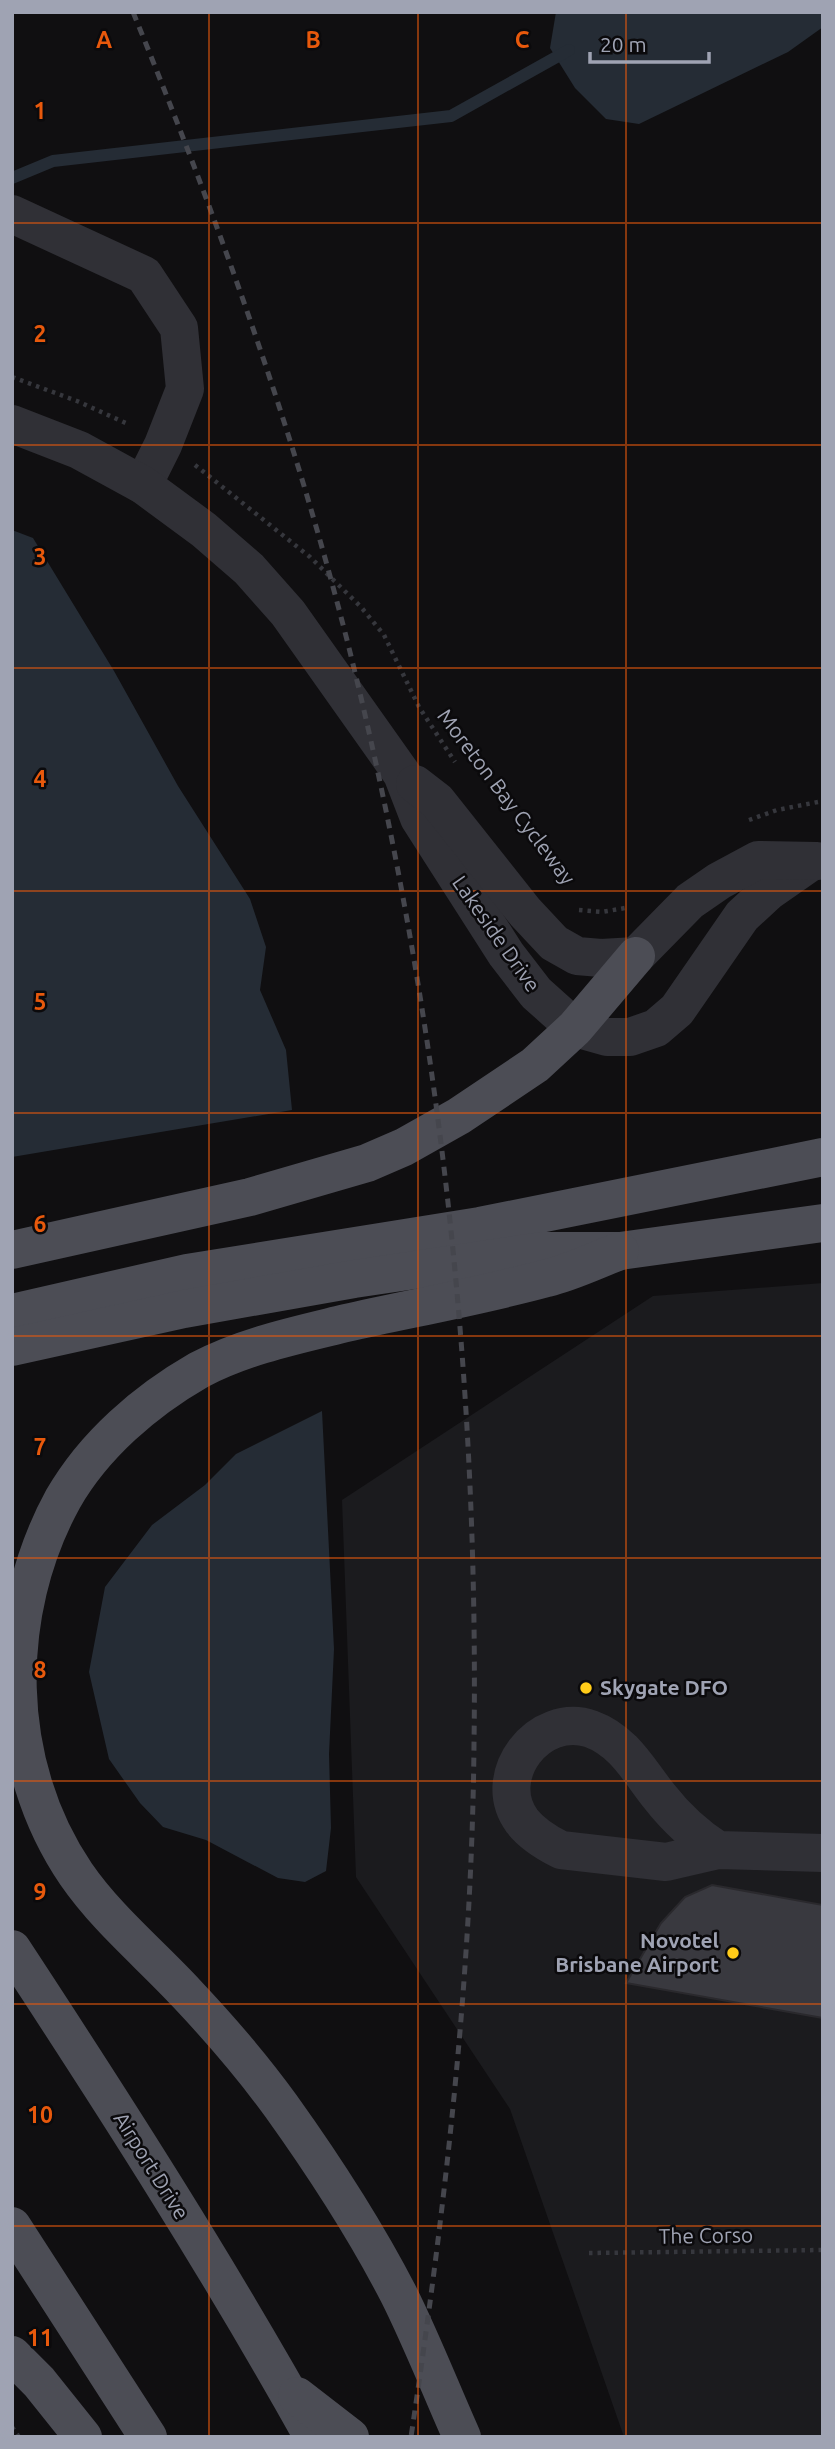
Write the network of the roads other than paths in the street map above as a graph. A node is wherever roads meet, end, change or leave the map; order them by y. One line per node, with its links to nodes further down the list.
1 (12, 214): 3 (street)
2 (12, 424): 3 (street, Lakeside Drive)
3 (143, 485): 4 (street, Lakeside Drive)
4 (402, 774): 6 (street, Lakeside Drive); 7 (street, Lakeside Drive)
5 (817, 861): 6 (street, Lakeside Drive); 7 (street, Lakeside Drive)
6 (636, 956): 7 (main road)
7 (575, 1028): 10 (main road)
8 (823, 1157): 12 (main road)
9 (823, 1223): 11 (main road)
10 (12, 1250)
11 (620, 1251): 13 (main road); 24 (main road)
12 (12, 1313)
13 (12, 1347)
14 (718, 1850): 14 (street); 15 (street)
15 (823, 1853)
16 (12, 1949): 19 (main road, Airport Drive)
17 (12, 2226): 21 (main road)
18 (12, 2355): 20 (main road)
19 (285, 2386): 22 (main road, Airport Drive); 23 (main road, Airport Drive)
20 (83, 2437)
21 (148, 2437)
22 (313, 2437)
23 (350, 2437)
24 (461, 2437)

